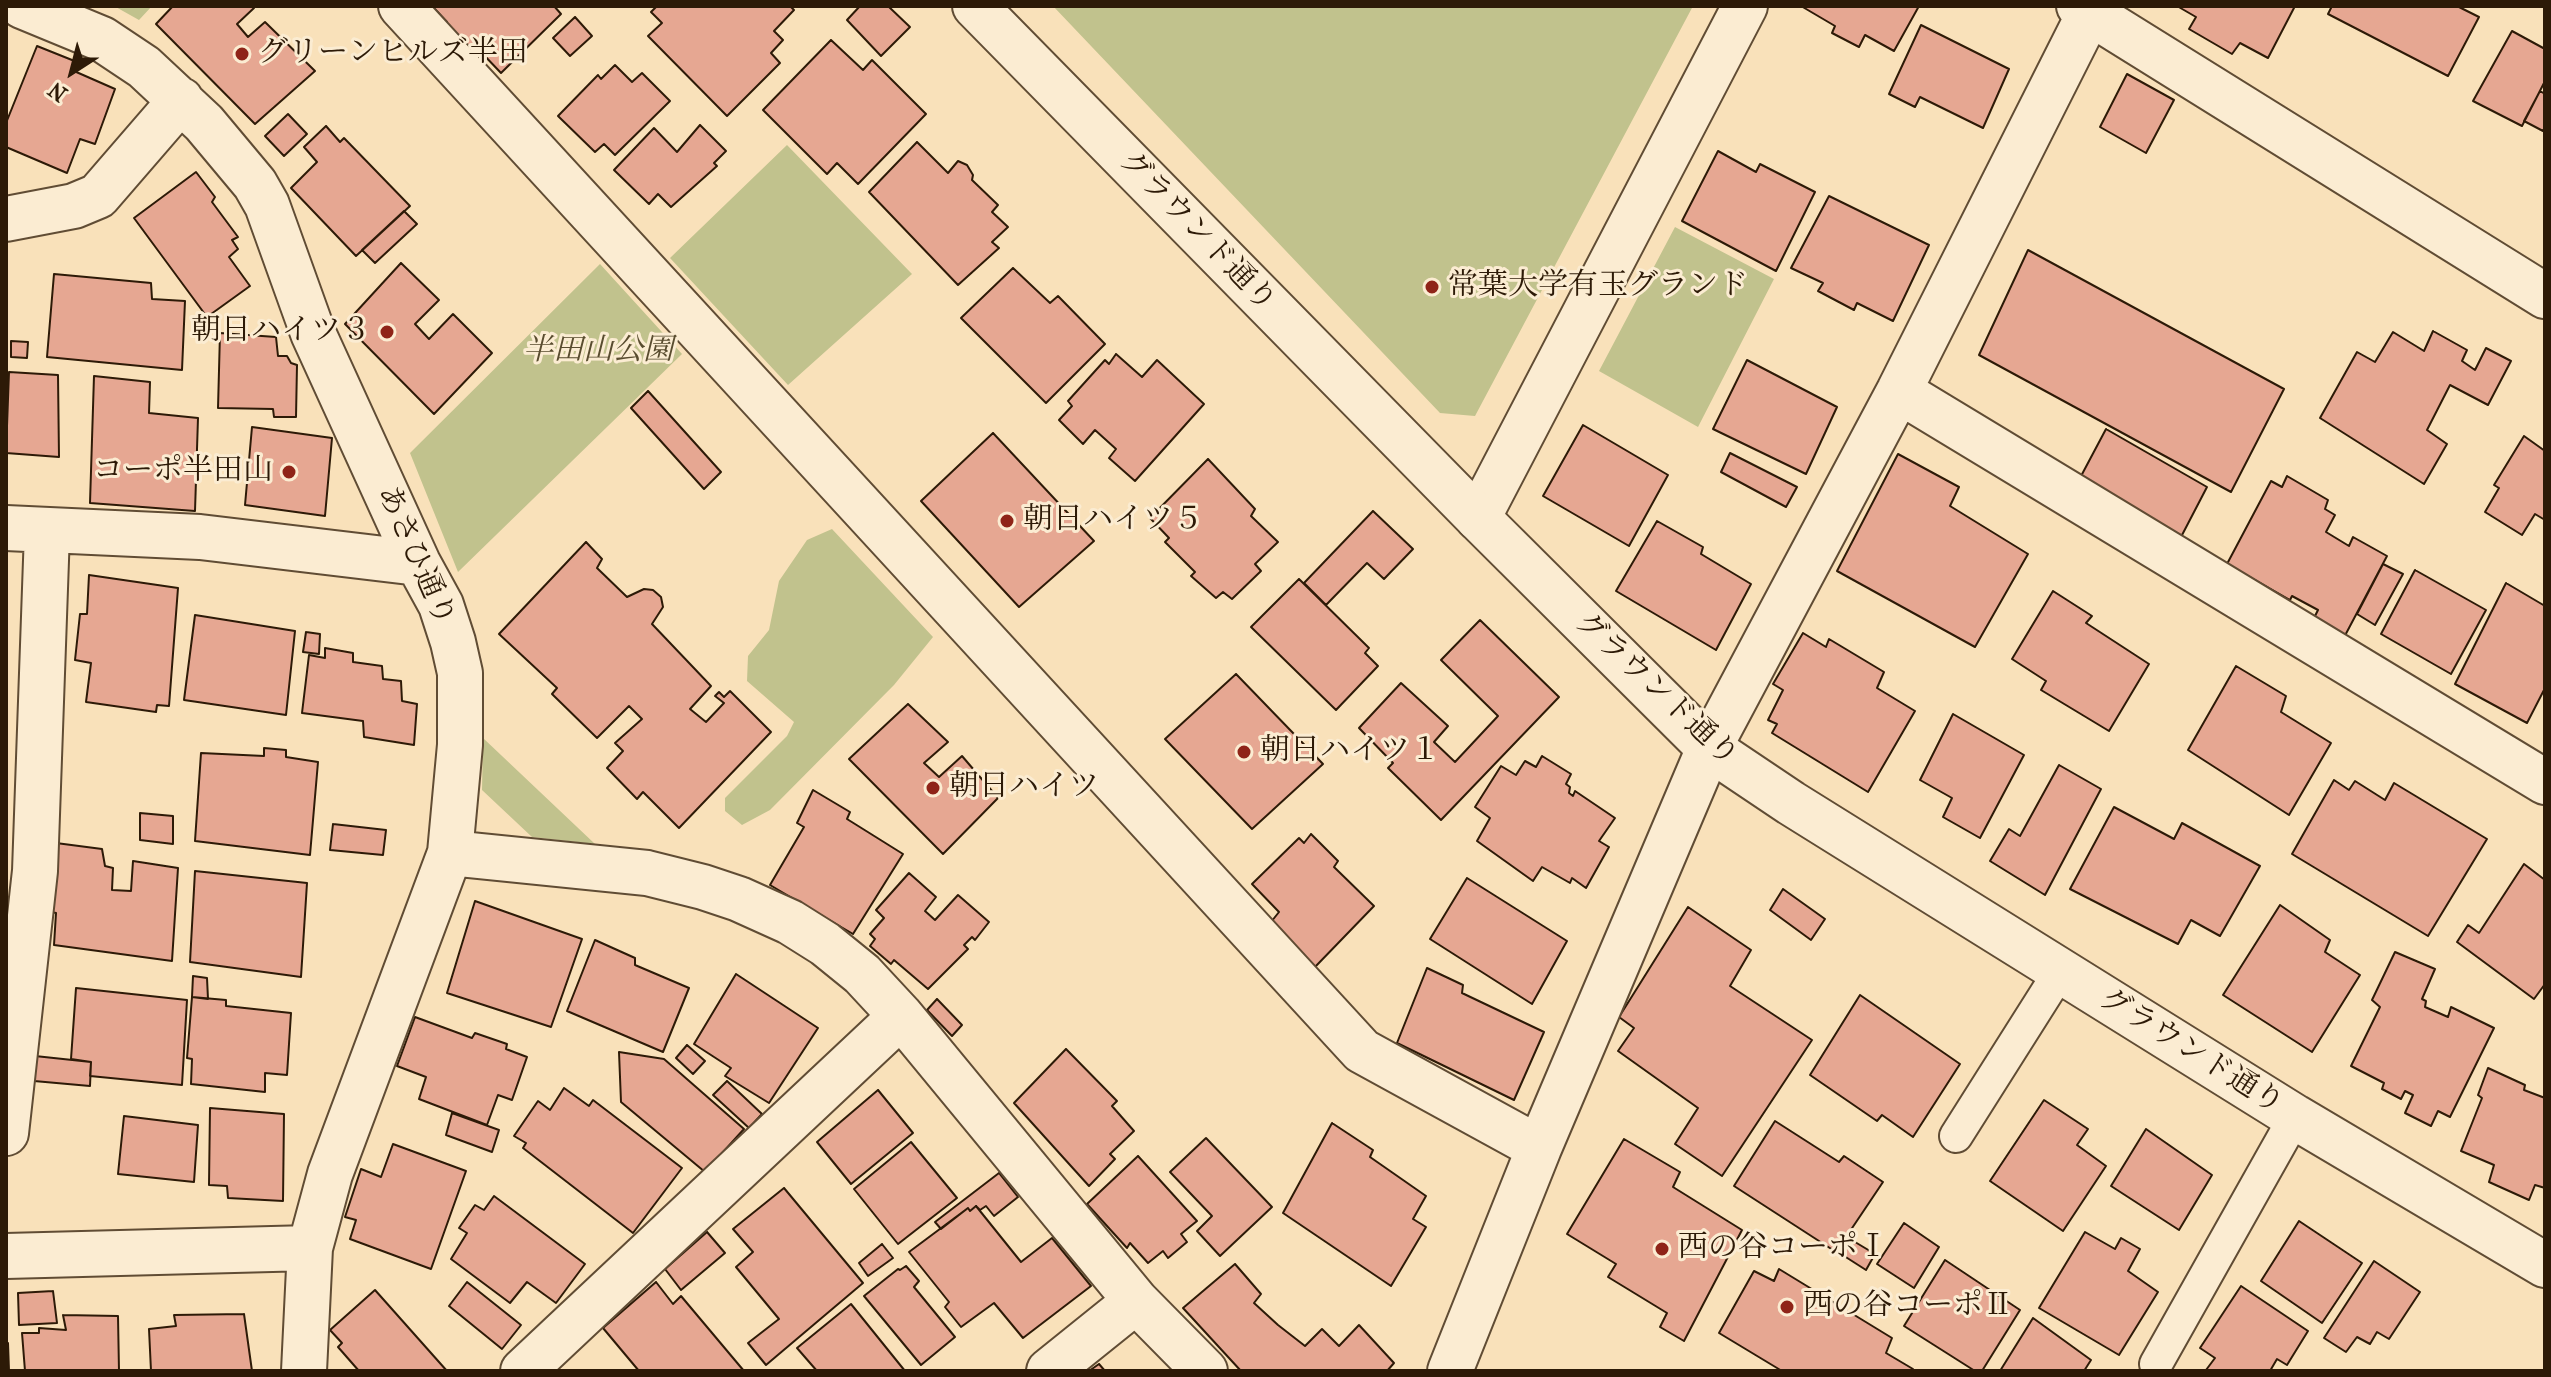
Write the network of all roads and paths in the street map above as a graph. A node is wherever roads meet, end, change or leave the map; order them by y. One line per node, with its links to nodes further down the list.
1 (22, 6): 6 (street, あさひ通り)
2 (401, 6): 21 (street)
3 (975, 6): 10 (street, グラウンド通り)
4 (1745, 6): 10 (street)
5 (2087, 8): 8 (street); 9 (street)
6 (181, 100): 7 (street); 12 (street, あさひ通り)
7 (6, 219)
8 (2545, 296)
9 (1899, 391): 13 (street); 14 (street)
10 (1478, 518): 13 (street, グラウンド通り)
11 (26, 530): 12 (street); 19 (street)
12 (418, 563): 15 (street, あさひ通り)
13 (1709, 748): 16 (street, グラウンド通り); 21 (street)
14 (2545, 782)
15 (450, 853): 17 (street); 22 (street, あさひ通り)
16 (2061, 970): 18 (street, グラウンド通り); 20 (lane)
17 (901, 1016): 25 (street); 28 (street)
18 (2295, 1117): 24 (street, グラウンド通り); 26 (lane)
19 (6, 1133)
20 (1956, 1136)
21 (1539, 1148): 31 (street)
22 (310, 1248): 23 (street); 27 (street, あさひ通り)
23 (6, 1256)
24 (2545, 1265)
25 (1136, 1301): 29 (street); 30 (street)
26 (2156, 1364)
27 (304, 1371)
28 (523, 1371)
29 (1049, 1371)
30 (1205, 1371)
31 (1450, 1371)

